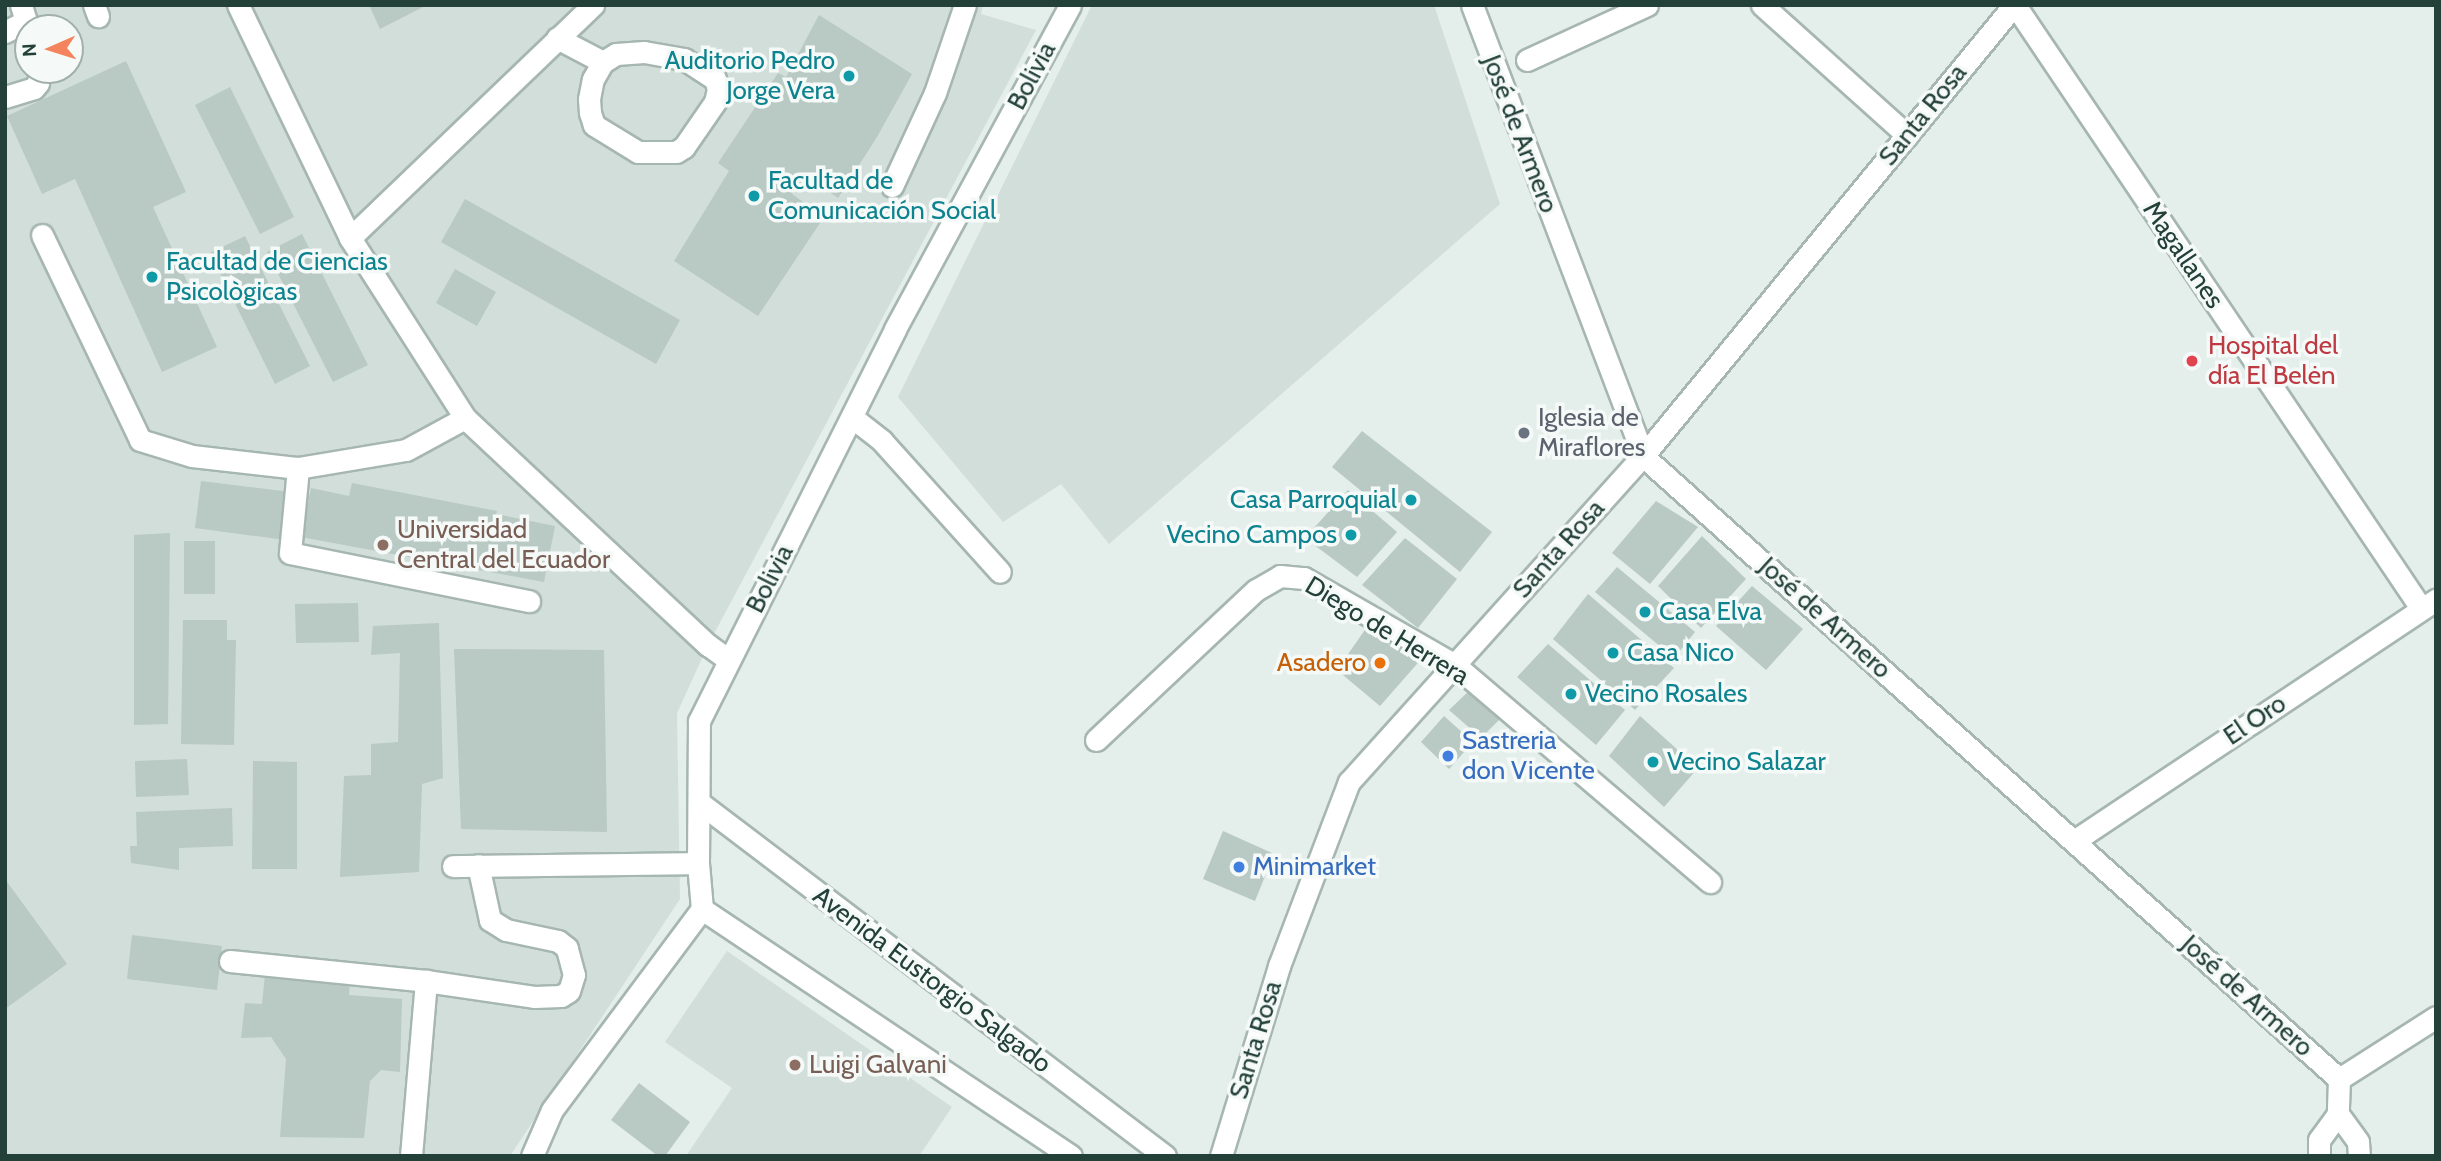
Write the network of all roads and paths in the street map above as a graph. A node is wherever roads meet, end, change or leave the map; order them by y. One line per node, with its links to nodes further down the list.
1 (239, 5): 17 (street)
2 (593, 5): 9 (street)
3 (965, 5): 15 (street)
4 (1069, 5): 19 (street, Bolivia)
5 (1472, 5): 20 (street, José de Armero)
6 (1647, 5): 10 (street)
7 (1762, 5): 14 (street)
8 (2015, 5): 14 (street, Santa Rosa); 24 (street, Magallanes)
9 (557, 38): 11 (street); 17 (street)
10 (1527, 60)
11 (603, 62): 11 (street)
12 (37, 84): 13 (street)
13 (5, 97)
14 (1907, 135): 20 (street, Santa Rosa)
15 (892, 186)
16 (42, 235): 21 (street)
17 (350, 238): 18 (street)
18 (464, 418): 21 (street); 25 (street)
19 (853, 418): 22 (street); 25 (street, Bolivia)
20 (1643, 456): 26 (street, Santa Rosa); 29 (street, José de Armero)
21 (298, 468): 23 (street)
22 (1000, 572)
23 (529, 601)
24 (2429, 604): 29 (street, El Oro)
25 (729, 660): 28 (street, Bolivia)
26 (1455, 665): 27 (street, Diego de Herrera); 33 (street, Diego de Herrera); 44 (street, Santa Rosa)
27 (1096, 740)
28 (700, 803): 30 (street, Bolivia); 43 (street, Avenida Eustorgio Salgado)
29 (2074, 841): 38 (street, José de Armero)
30 (698, 863): 31 (street); 34 (street, Bolivia)
31 (478, 865): 32 (street); 36 (street)
32 (453, 866)
33 (1710, 882)
34 (702, 909): 41 (street); 42 (street)
35 (230, 961): 36 (street)
36 (426, 981): 40 (street)
37 (2436, 1017): 38 (street)
38 (2339, 1079): 39 (street)
39 (2338, 1114): 45 (street); 46 (street)
40 (411, 1156)
41 (532, 1156)
42 (1071, 1156)
43 (1165, 1156)
44 (1221, 1156)
45 (2319, 1156)
46 (2359, 1156)

